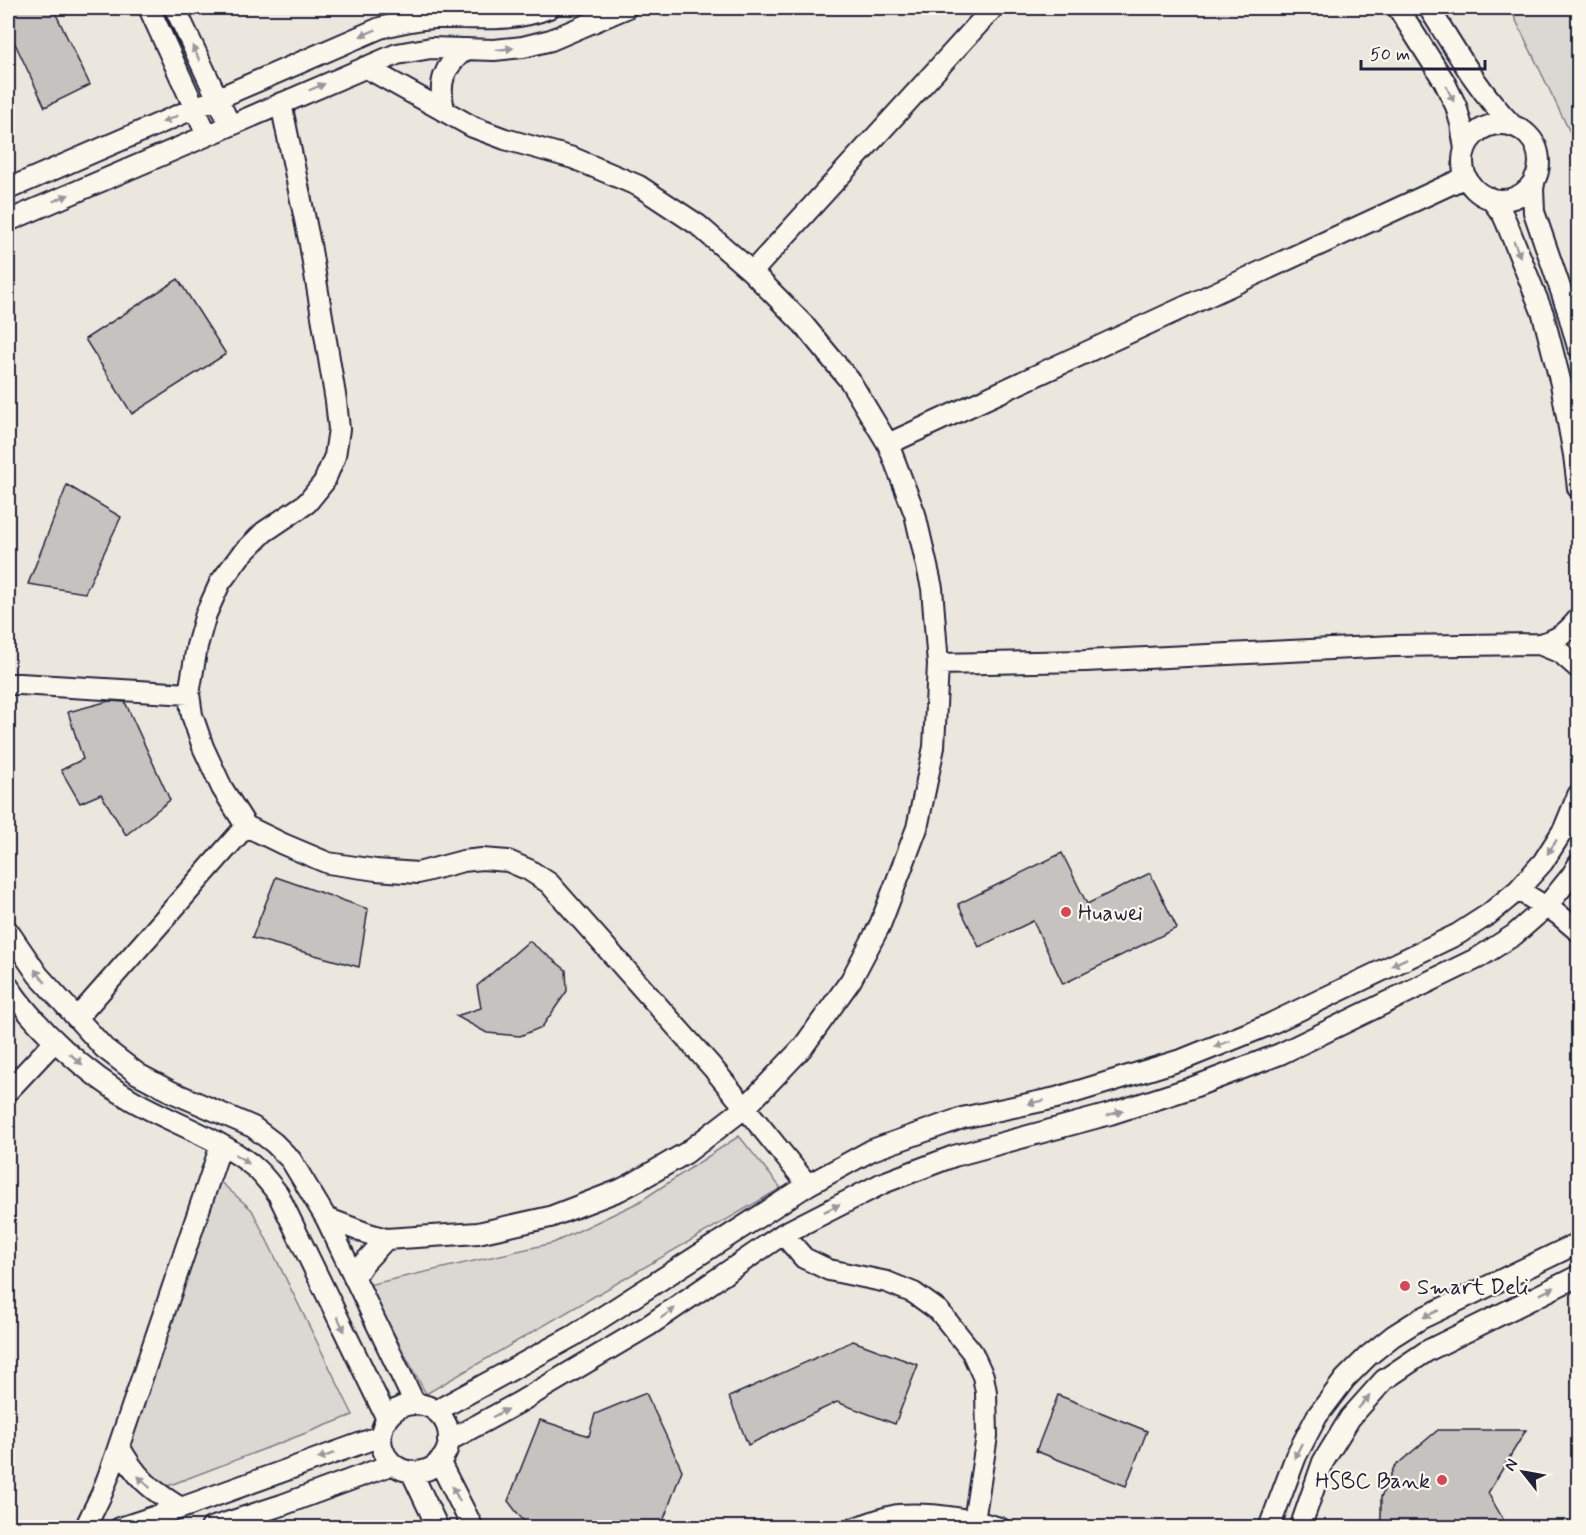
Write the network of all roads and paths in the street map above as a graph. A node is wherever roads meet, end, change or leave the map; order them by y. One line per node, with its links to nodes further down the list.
1 (149, 8): 14 (street)
2 (175, 8): 12 (street, one-way to 2)
3 (549, 8): 8 (street)
4 (626, 8): 10 (street, one-way to 4)
5 (993, 8): 25 (street)
6 (1398, 8): 19 (street, one-way to 19)
7 (1429, 8): 17 (street)
8 (483, 13): 9 (street)
9 (413, 14): 12 (street, one-way to 12)
10 (465, 49): 11 (street); 15 (street)
11 (365, 67): 13 (street, one-way to 11); 15 (street)
12 (217, 98): 14 (street); 16 (street)
13 (281, 103): 16 (street); 34 (street)
14 (194, 108): 18 (street); 22 (street, one-way to 22)
15 (444, 110): 25 (street)
16 (230, 125): 18 (street)
17 (1512, 125): 19 (street); 21 (street)
18 (207, 135): 24 (street, one-way to 18)
19 (1465, 148): 20 (street)
20 (1466, 177): 23 (street); 27 (street)
21 (1536, 178): 23 (street); 26 (street)
22 (8, 189)
23 (1490, 198): 28 (street, one-way to 28)
24 (8, 221)
25 (752, 272): 27 (street)
26 (1578, 347)
27 (888, 444): 31 (street)
28 (1578, 488)
29 (1578, 619): 30 (street)
30 (1539, 644): 31 (street); 32 (street)
31 (938, 664): 48 (street)
32 (1578, 668)
33 (8, 684): 34 (street)
34 (189, 694): 36 (street)
35 (1578, 795): 38 (street, one-way to 38)
36 (246, 826): 43 (street); 48 (street)
37 (1578, 865): 39 (street)
38 (1518, 890): 39 (street); 44 (street, one-way to 44)
39 (1546, 907): 41 (street); 46 (street)
40 (8, 931): 43 (street, one-way to 40)
41 (1578, 931)
42 (8, 986): 45 (street)
43 (77, 1018): 51 (street)
44 (1266, 1026): 46 (street); 50 (street, one-way to 50)
45 (55, 1041): 47 (street); 49 (street, one-way to 49)
46 (1280, 1054): 52 (street, one-way to 46)
47 (8, 1091)
48 (746, 1107): 50 (street); 53 (street)
49 (221, 1145): 59 (street, one-way to 59); 61 (street)
50 (808, 1185): 58 (street)
51 (326, 1218): 53 (street); 56 (street)
52 (783, 1234): 60 (street, one-way to 52); 66 (street)
53 (386, 1239): 56 (street)
54 (1578, 1244): 74 (street, one-way to 74)
55 (1578, 1276): 75 (street, one-way to 55)
56 (354, 1278): 57 (street)
57 (415, 1404): 58 (street); 59 (street)
58 (436, 1411): 60 (street)
59 (384, 1427): 63 (street); 65 (street, one-way to 65)
60 (448, 1441): 62 (street)
61 (119, 1446): 65 (street, one-way to 61); 67 (street)
62 (439, 1461): 64 (street); 71 (street, one-way to 62)
63 (393, 1464): 64 (street); 69 (street)
64 (411, 1471): 70 (street)
65 (180, 1508): 68 (street)
66 (974, 1524): 72 (street); 73 (street)
67 (85, 1527)
68 (120, 1527)
69 (211, 1527)
70 (438, 1527)
71 (473, 1527)
72 (855, 1527)
73 (1000, 1527)
74 (1269, 1527)
75 (1300, 1527)

